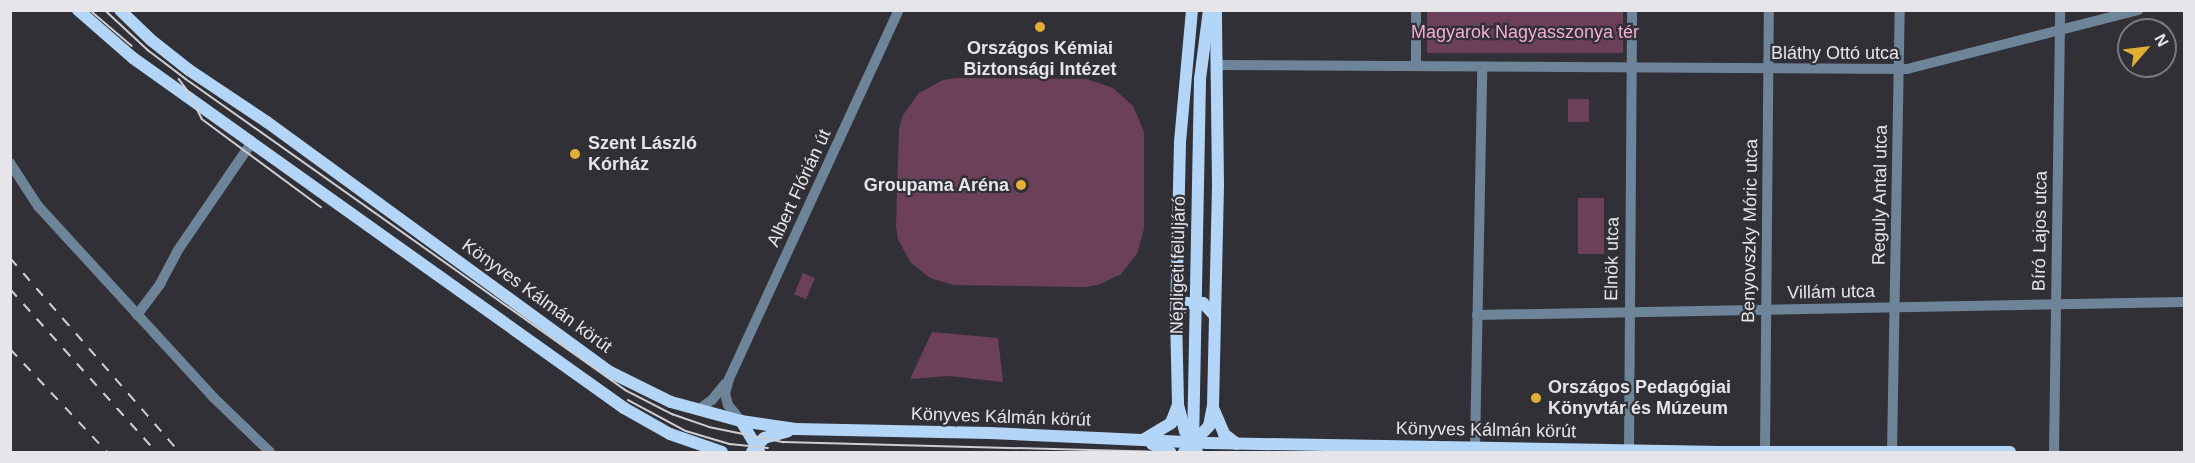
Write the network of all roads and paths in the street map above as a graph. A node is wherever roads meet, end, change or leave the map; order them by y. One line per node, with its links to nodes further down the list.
1 (78, 10): 21 (main road)
2 (120, 10): 35 (main road, Könyves Kálmán körút)
3 (899, 10): 32 (street, Albert Flórián út)
4 (1192, 10): 20 (main road); 29 (main road)
5 (1209, 10): 20 (main road)
6 (1216, 10): 14 (main road)
7 (1416, 10): 15 (street)
8 (1632, 10): 17 (street)
9 (1769, 10): 18 (street, Benyovszky Móric utca)
10 (1900, 10): 19 (street, Reguly Antal utca)
11 (2060, 10): 13 (street, Bíró Lajos utca)
12 (2139, 10): 13 (street, Bláthy Ottó utca)
13 (2059, 29): 19 (street, Bláthy Ottó utca); 24 (street, Bíró Lajos utca)
14 (1217, 65): 15 (street); 30 (main road)
15 (1416, 66): 16 (street)
16 (1482, 67): 17 (street); 31 (street)
17 (1632, 68): 18 (street, Bláthy Ottó utca); 27 (street, Elnök utca)
18 (1769, 69): 19 (street, Bláthy Ottó utca); 26 (street, Benyovszky Móric utca)
19 (1899, 69): 25 (street, Reguly Antal utca)
20 (1200, 79): 40 (main road, Népligeti felüljáró)
21 (252, 142): 28 (street); 42 (main road)
22 (10, 163): 28 (street)
23 (2184, 302): 24 (street, Villám utca)
24 (2056, 305): 25 (street, Villám utca); 52 (street, Bíró Lajos utca)
25 (1895, 308): 26 (street, Villám utca); 46 (street, Reguly Antal utca)
26 (1767, 310): 27 (street, Villám utca); 45 (street, Benyovszky Móric utca)
27 (1628, 312): 31 (street, Villám utca); 44 (street, Elnök utca)
28 (137, 315): 47 (street)
29 (1176, 315): 30 (main road); 33 (main road)
30 (1214, 315): 34 (main road)
31 (1477, 315): 41 (street)
32 (729, 379): 35 (street, Albert Flórián út); 36 (street, Albert Flórián út)
33 (1178, 405): 34 (main road); 38 (main road); 40 (main road)
34 (1213, 406): 39 (main road); 40 (main road)
35 (698, 410): 36 (main road, Könyves Kálmán körút)
36 (741, 422): 37 (main road, Könyves Kálmán körút); 43 (main road)
37 (795, 429): 38 (main road, Könyves Kálmán körút); 43 (main road)
38 (1142, 441): 40 (main road, Könyves Kálmán körút); 49 (main road)
39 (1237, 444): 40 (main road, Könyves Kálmán körút); 41 (main road, Könyves Kálmán körút); 50 (main road)
40 (1192, 448)
41 (1475, 448): 44 (main road, Könyves Kálmán körút)
42 (706, 450): 48 (main road)
43 (756, 450)
44 (1629, 451): 45 (main road, Könyves Kálmán körút)
45 (1765, 451): 46 (main road, Könyves Kálmán körút)
46 (1892, 452): 51 (main road, Könyves Kálmán körút)
47 (270, 453)
48 (722, 453)
49 (1170, 453)
50 (1218, 453)
51 (2010, 453)
52 (2054, 453)

